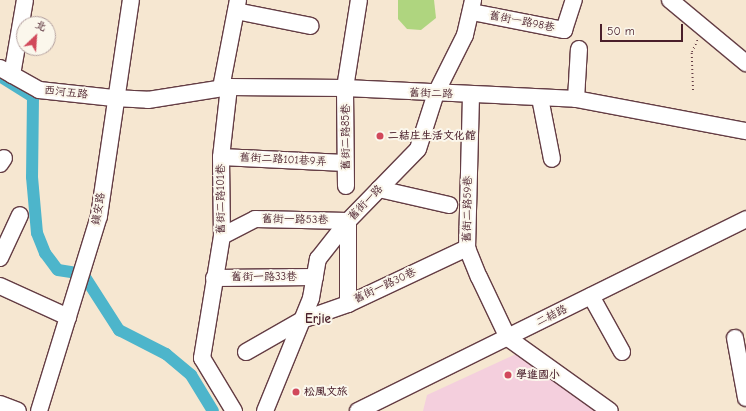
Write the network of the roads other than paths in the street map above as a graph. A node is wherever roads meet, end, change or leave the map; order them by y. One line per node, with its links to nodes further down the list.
1 (25, 0): 11 (street)
2 (131, 0): 16 (street, 鎮安路)
3 (359, 0): 13 (street, 舊街二路85巷)
4 (574, 0): 7 (street, 舊街一路98巷)
5 (670, 0): 10 (street)
6 (237, 6): 8 (street); 12 (street, 舊街二路101巷)
7 (473, 6): 14 (street, 舊街一路)
8 (311, 26)
9 (579, 49): 18 (street)
10 (746, 63)
11 (5, 74): 16 (street, 西河五路)
12 (225, 88): 13 (street, 舊街二路); 16 (street, 舊街二路); 20 (street, 舊街二路101巷)
13 (345, 88): 14 (street, 舊街二路); 22 (street, 舊街二路85巷)
14 (436, 93): 15 (street, 舊街二路); 24 (street, 舊街一路)
15 (471, 96): 17 (street, 舊街二路); 30 (street, 舊街二路59巷)
16 (114, 98): 37 (street, 鎮安路)
17 (540, 98): 18 (street, 舊街二路); 21 (street)
18 (576, 99): 19 (street, 舊街二路)
19 (746, 131)
20 (221, 157): 22 (street, 舊街二路101巷9弄); 29 (street, 舊街二路101巷)
21 (552, 159)
22 (345, 163): 23 (street, 舊街二路85巷)
23 (346, 186)
24 (379, 189): 25 (street); 28 (street, 舊街一路)
25 (449, 205)
26 (20, 215): 31 (street)
27 (746, 219): 35 (street, 二結路)
28 (348, 221): 29 (street, 舊街一路53巷); 32 (street, 舊街一路); 36 (street)
29 (222, 236): 33 (street, 舊街二路101巷)
30 (466, 248): 36 (street, 舊街一路30巷); 39 (street, 舊街二路59巷)
31 (0, 258)
32 (315, 277): 33 (street, 舊街一路33巷); 38 (street, 舊街一路)
33 (214, 278): 47 (street, 舊街二路101巷)
34 (0, 286): 37 (street)
35 (591, 296): 39 (street, 二結路); 42 (street)
36 (348, 304): 38 (street, 舊街一路30巷)
37 (68, 317): 46 (street, 鎮安路)
38 (302, 320): 41 (street, 舊街一路30巷); 48 (street, 舊街一路)
39 (508, 338): 49 (street, 二結路); 50 (street)
40 (735, 338): 43 (street)
41 (246, 352)
42 (622, 352)
43 (746, 398)
44 (0, 404): 45 (street)
45 (18, 411)
46 (39, 411)
47 (234, 411)
48 (265, 411)
49 (358, 411)
50 (610, 411)

